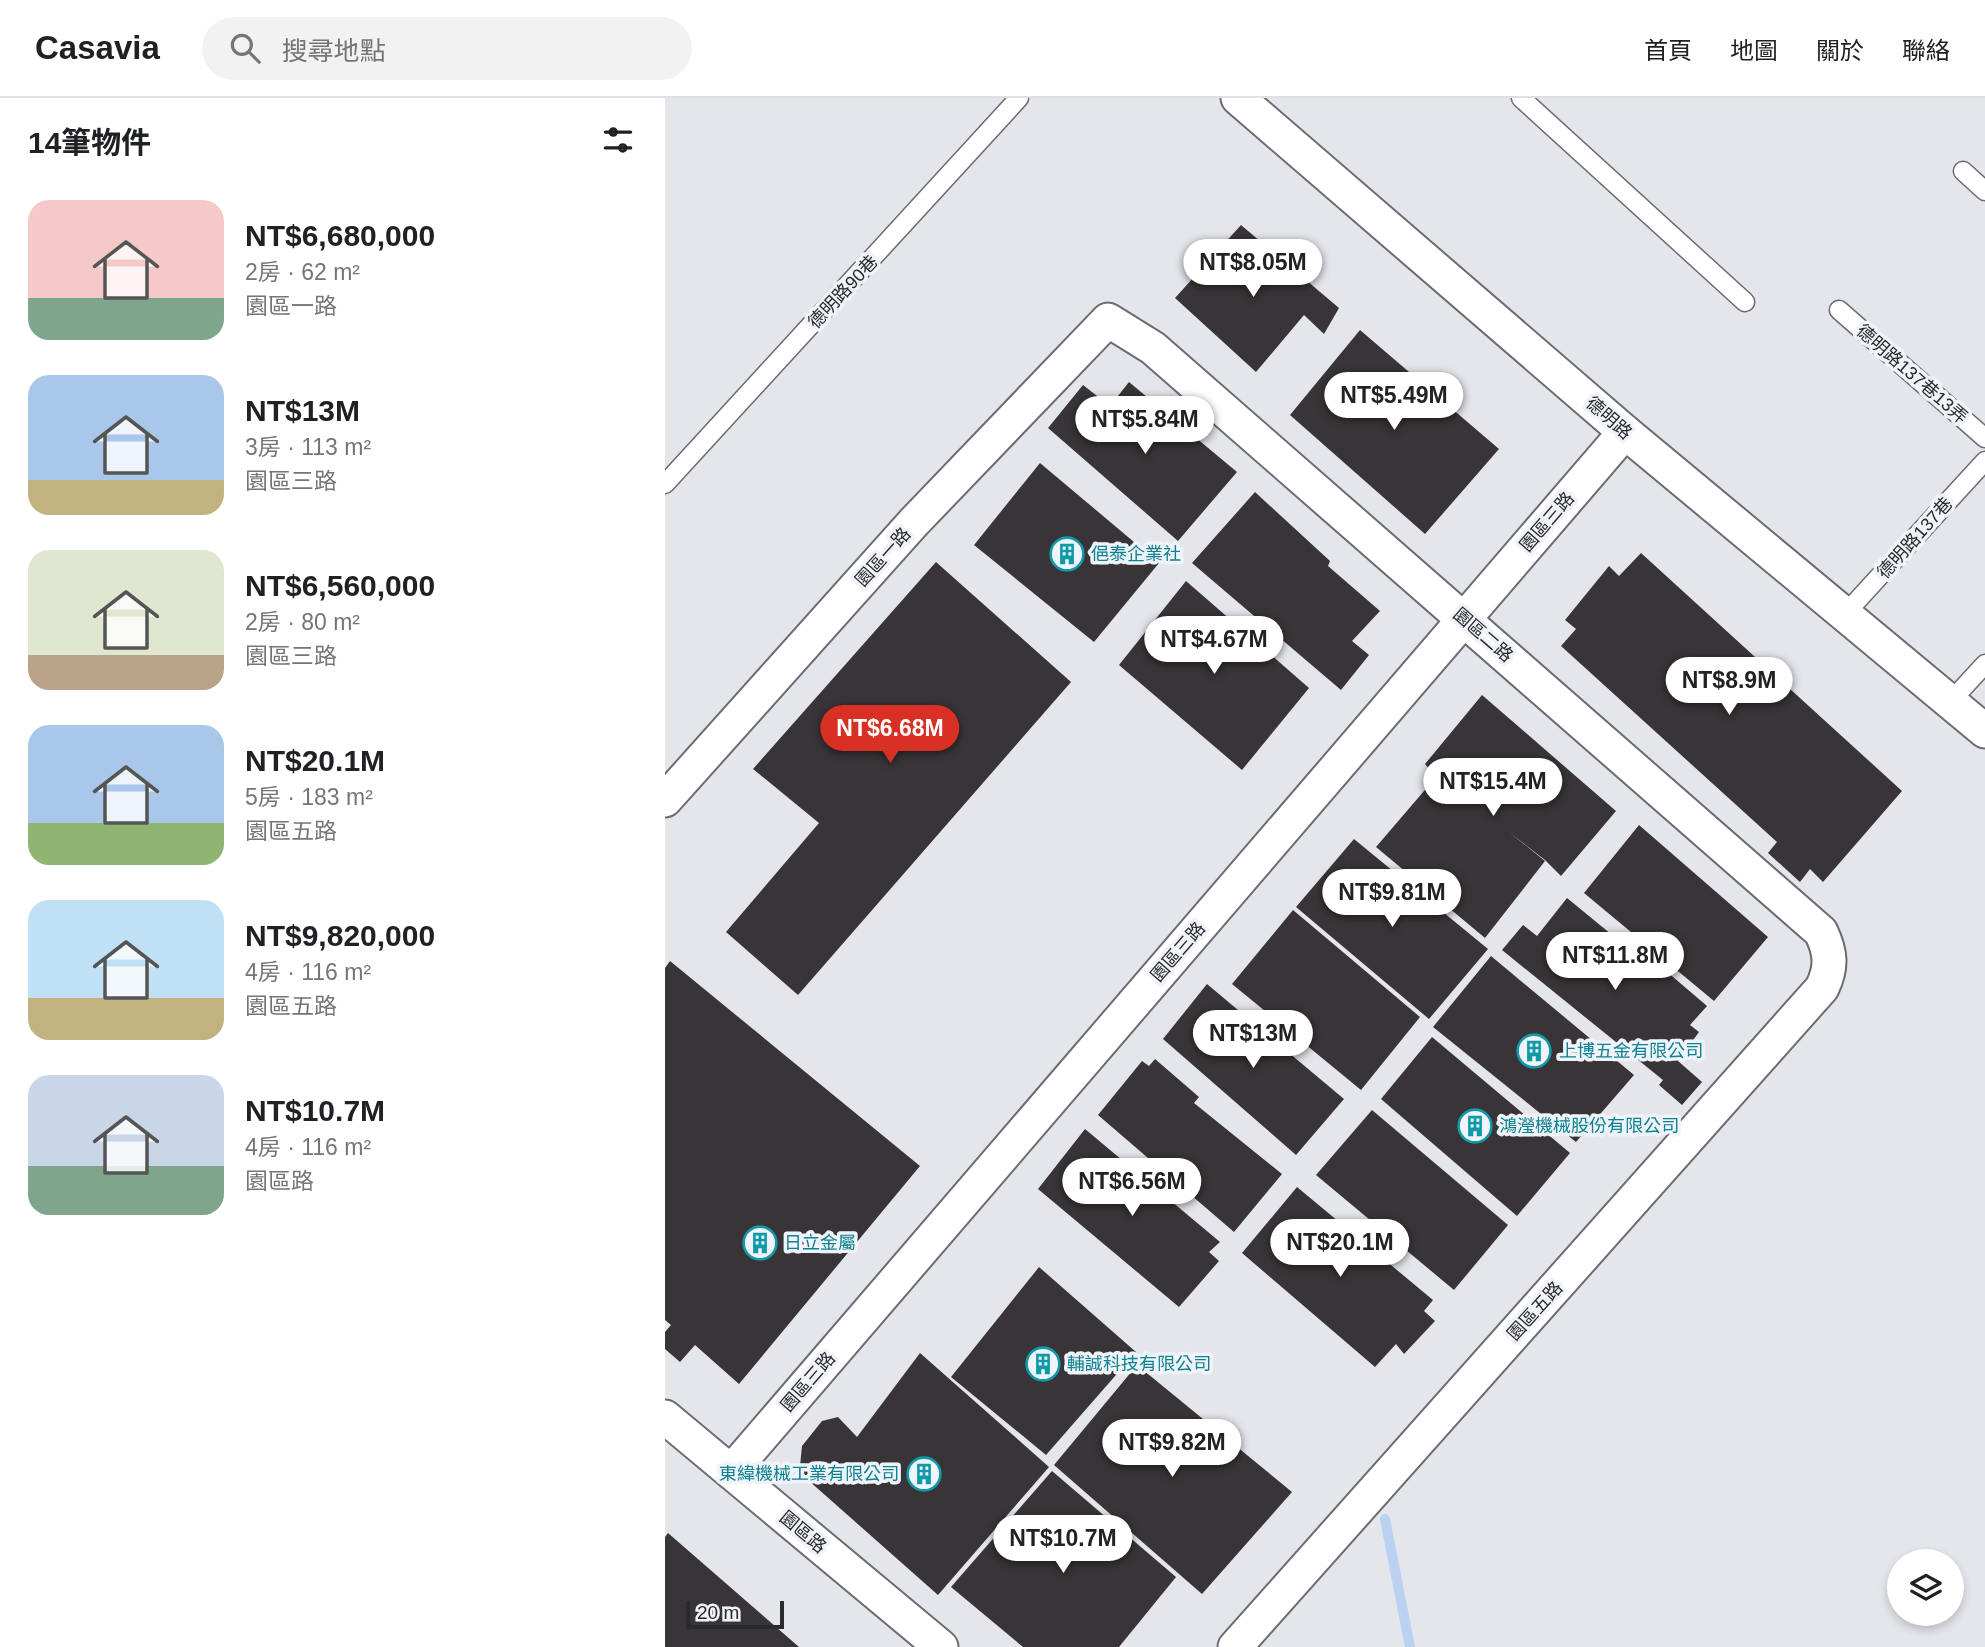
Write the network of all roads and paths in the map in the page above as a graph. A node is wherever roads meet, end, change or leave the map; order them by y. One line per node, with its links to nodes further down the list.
1 (1019, 98): 12 (lane, 德明路90巷)
2 (1238, 98): 9 (street, 德明路)
3 (1521, 98): 6 (lane)
4 (1963, 171): 5 (lane)
5 (1985, 191)
6 (1745, 302)
7 (1839, 310): 10 (lane, 德明路137巷13弄)
8 (1108, 320): 14 (street, 園區二路); 18 (street, 園區一路)
9 (1625, 432): 13 (street, 德明路); 14 (street, 園區三路)
10 (1985, 438)
11 (1985, 461): 13 (lane, 德明路137巷)
12 (665, 484)
13 (1845, 615): 16 (street, 德明路)
14 (1464, 618): 19 (street, 園區二路); 21 (street, 園區三路)
15 (1985, 664): 16 (lane)
16 (1950, 702): 17 (street, 德明路)
17 (1985, 732)
18 (665, 800)
19 (1830, 971): 23 (street, 園區五路)
20 (665, 1416): 21 (street, 園區路)
21 (731, 1472): 22 (street, 園區路)
22 (941, 1647)
23 (1235, 1647)

